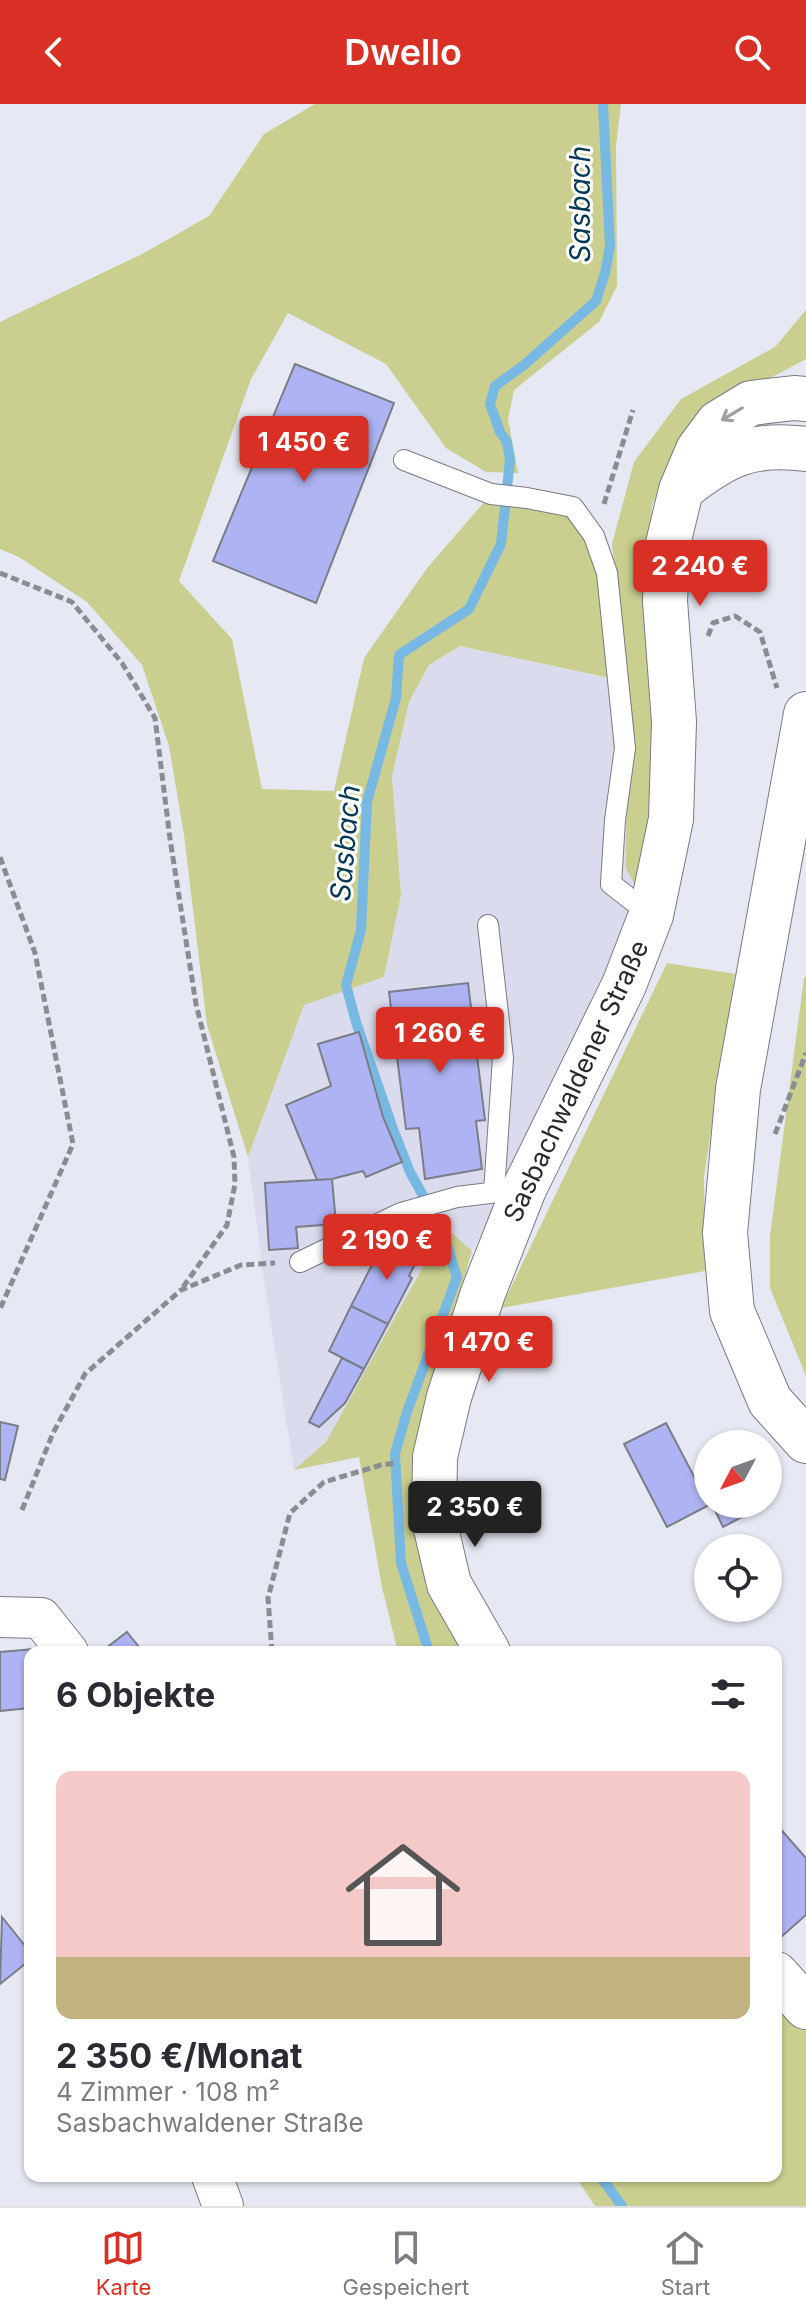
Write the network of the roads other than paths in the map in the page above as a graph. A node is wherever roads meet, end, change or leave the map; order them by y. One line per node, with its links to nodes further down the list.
1 (806, 399): 4 (main road, Sasbachwaldener Straße, one-way to 4)
2 (806, 449): 4 (main road)
3 (404, 460): 6 (lane)
4 (681, 490): 6 (main road, Sasbachwaldener Straße)
5 (793, 706): 10 (main road)
6 (651, 915): 8 (main road, Sasbachwaldener Straße)
7 (488, 925): 8 (lane)
8 (509, 1190): 9 (lane); 13 (main road, Sasbachwaldener Straße)
9 (300, 1262)
10 (806, 1441)
11 (0, 1617): 12 (street)
12 (63, 1646)
13 (485, 1646)
14 (782, 1981): 15 (main road)
15 (806, 2007)
16 (214, 2182): 17 (street)
17 (223, 2206)

